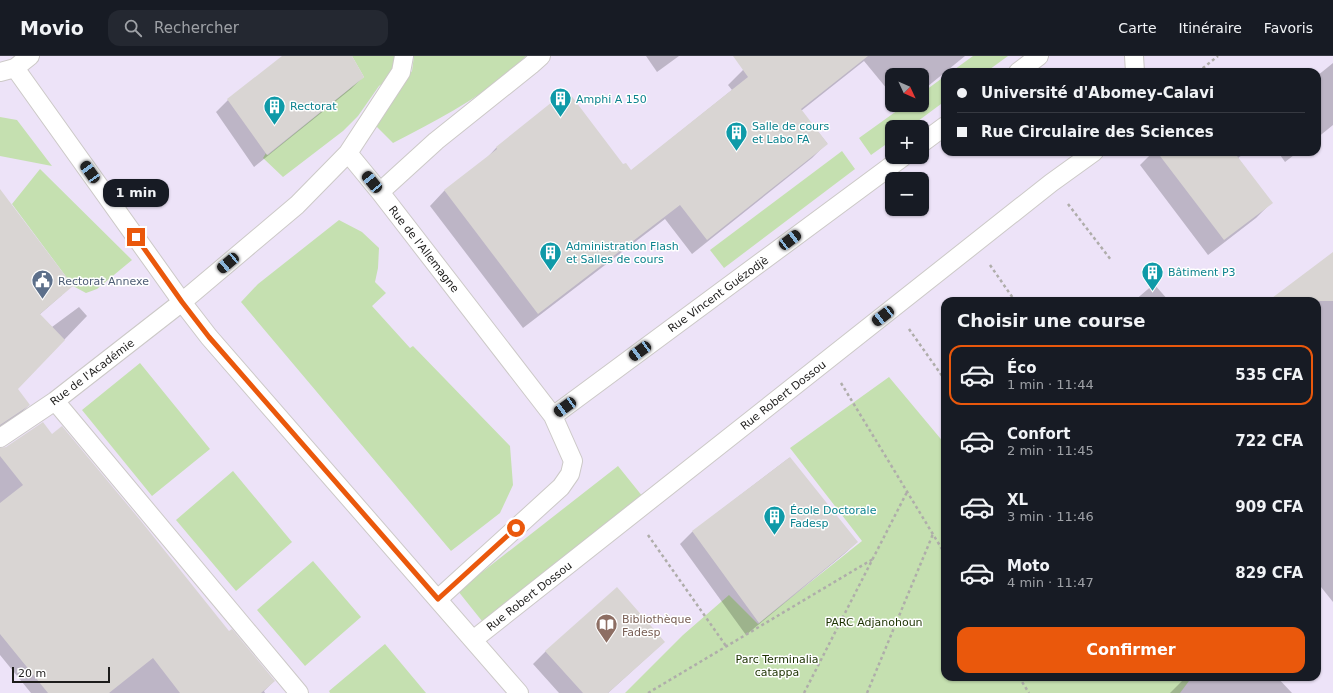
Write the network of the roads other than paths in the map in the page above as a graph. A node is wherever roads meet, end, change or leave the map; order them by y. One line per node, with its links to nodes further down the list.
1 (30, 56): 6 (lane)
2 (404, 56): 11 (lane, Rue de l'Académie)
3 (541, 56): 14 (lane)
4 (1039, 56): 7 (lane)
5 (1134, 56): 8 (lane)
6 (11, 65): 15 (lane)
7 (1023, 68)
8 (1135, 68)
9 (941, 129): 10 (lane)
10 (929, 138)
11 (348, 153): 14 (lane, Rue de l'Allemagne); 15 (lane, Rue de l'Académie)
12 (1089, 156): 20 (lane, Rue Robert Dossou)
13 (894, 164): 17 (lane, Rue Vincent Guézodjè)
14 (380, 192): 17 (lane, Rue de l'Allemagne)
15 (182, 302): 16 (lane, Rue de l'Académie); 19 (lane)
16 (55, 401): 18 (lane, Rue de l'Académie); 21 (lane)
17 (553, 416): 19 (lane, Rue de l'Allemagne)
18 (0, 438)
19 (438, 599): 20 (lane)
20 (473, 640): 22 (lane)
21 (300, 693)
22 (519, 693)

